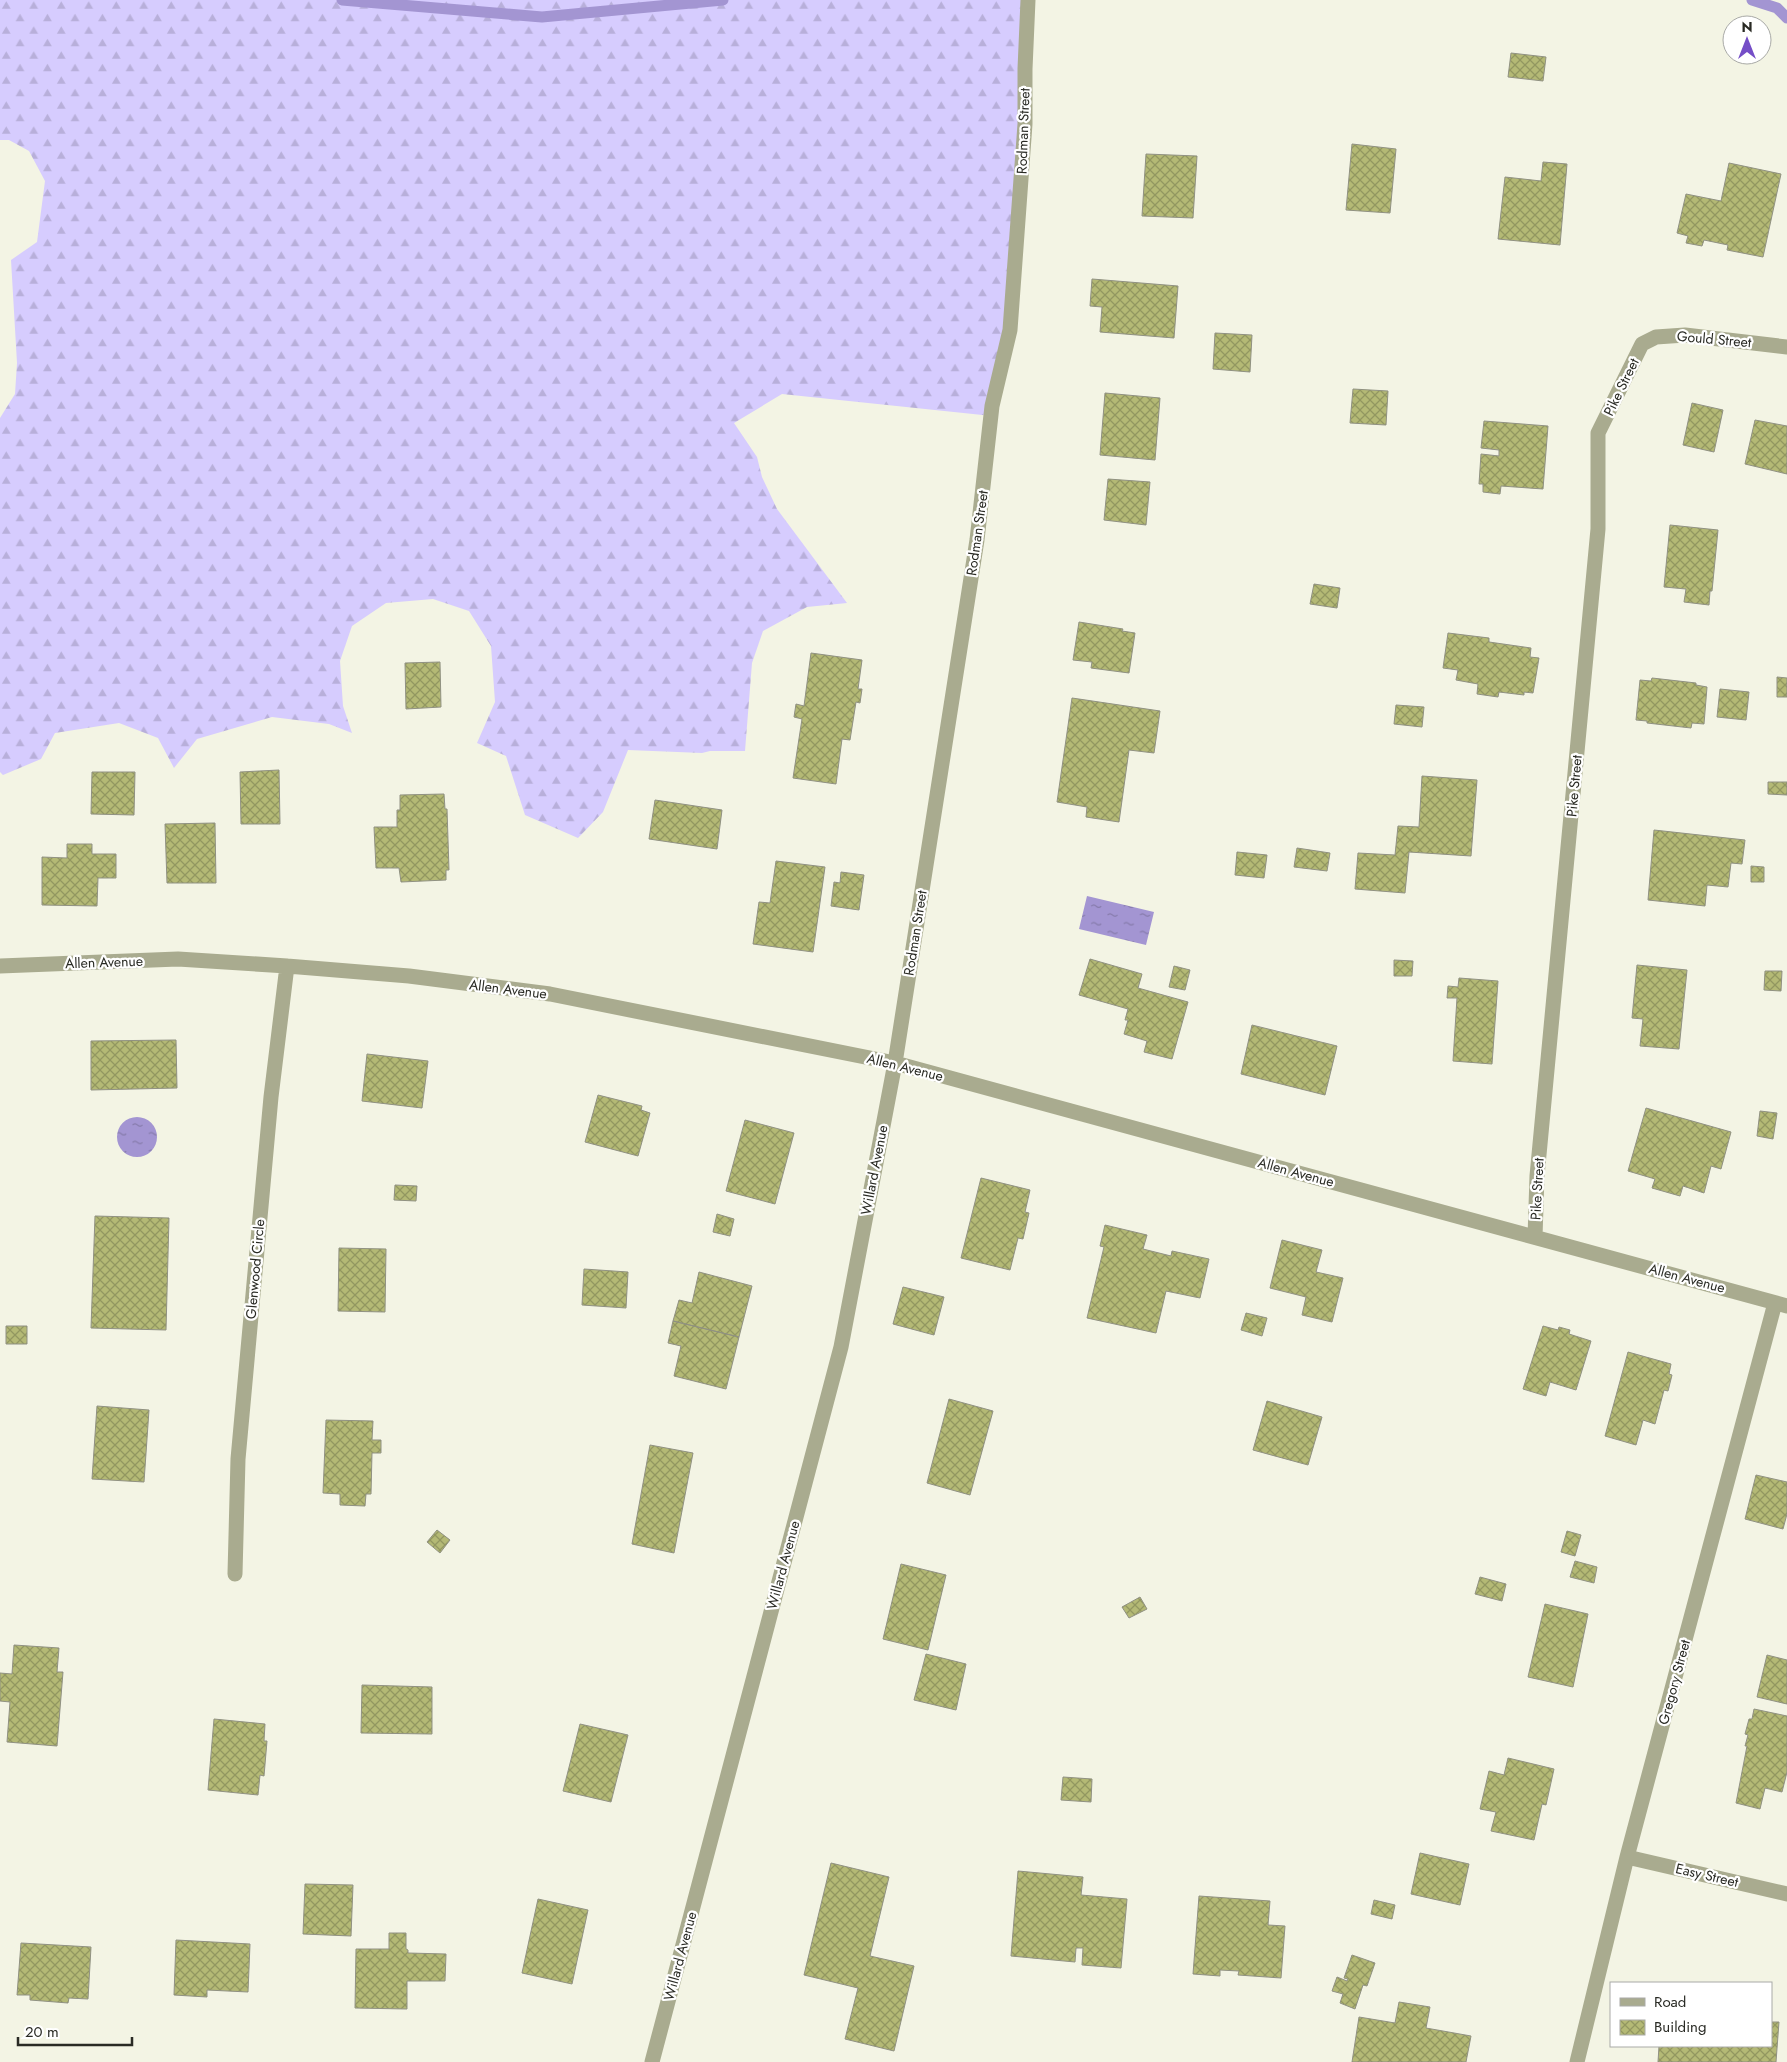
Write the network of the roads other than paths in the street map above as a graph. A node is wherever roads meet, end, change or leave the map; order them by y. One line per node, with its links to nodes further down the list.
1 (1028, 0): 6 (street, Rodman Street)
2 (1642, 344): 3 (street, Gould Street); 7 (street, Pike Street)
3 (1787, 347)
4 (0, 966): 5 (street, Allen Avenue)
5 (287, 966): 6 (street, Allen Avenue); 9 (street, Glenwood Circle)
6 (894, 1062): 7 (street, Allen Avenue); 12 (street, Willard Avenue)
7 (1535, 1237): 8 (street, Allen Avenue)
8 (1781, 1304): 10 (street, Gregory Street)
9 (235, 1574)
10 (1627, 1857): 11 (street, Easy Street); 13 (street, Gregory Street)
11 (1787, 1894)
12 (652, 2062)
13 (1577, 2062)

